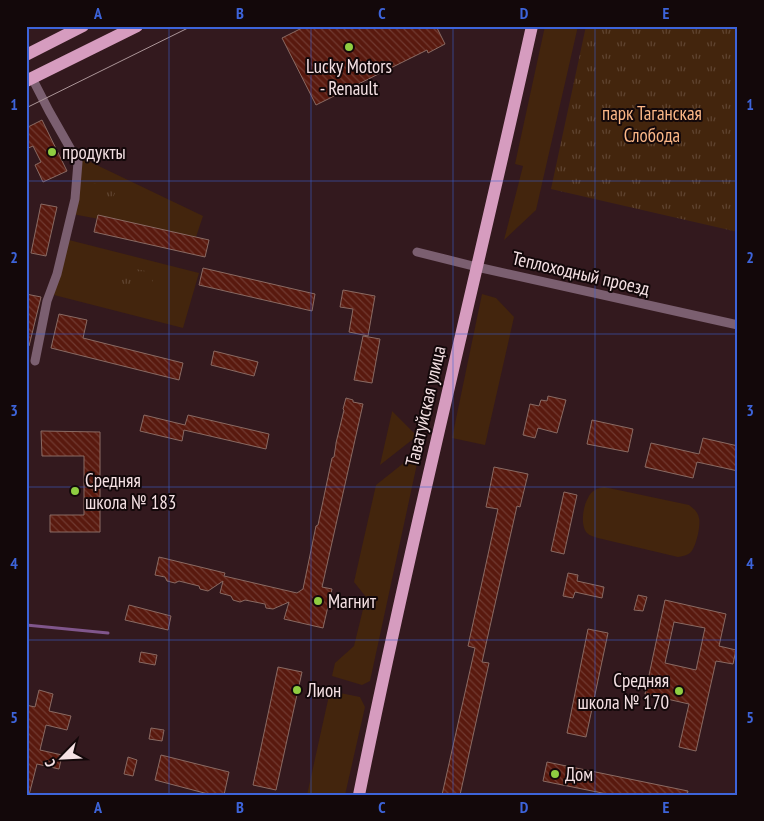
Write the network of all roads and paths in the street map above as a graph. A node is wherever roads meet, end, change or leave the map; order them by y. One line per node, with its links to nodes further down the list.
1 (82, 26): 4 (main road)
2 (137, 26): 5 (main road)
3 (532, 26): 7 (main road, Таватуйская улица)
4 (26, 55)
5 (29, 80): 9 (street)
6 (418, 252): 7 (street, Теплоходный проезд)
7 (477, 268): 8 (street, Теплоходный проезд); 10 (main road, Таватуйская улица)
8 (738, 325)
9 (35, 361)
10 (359, 795)

